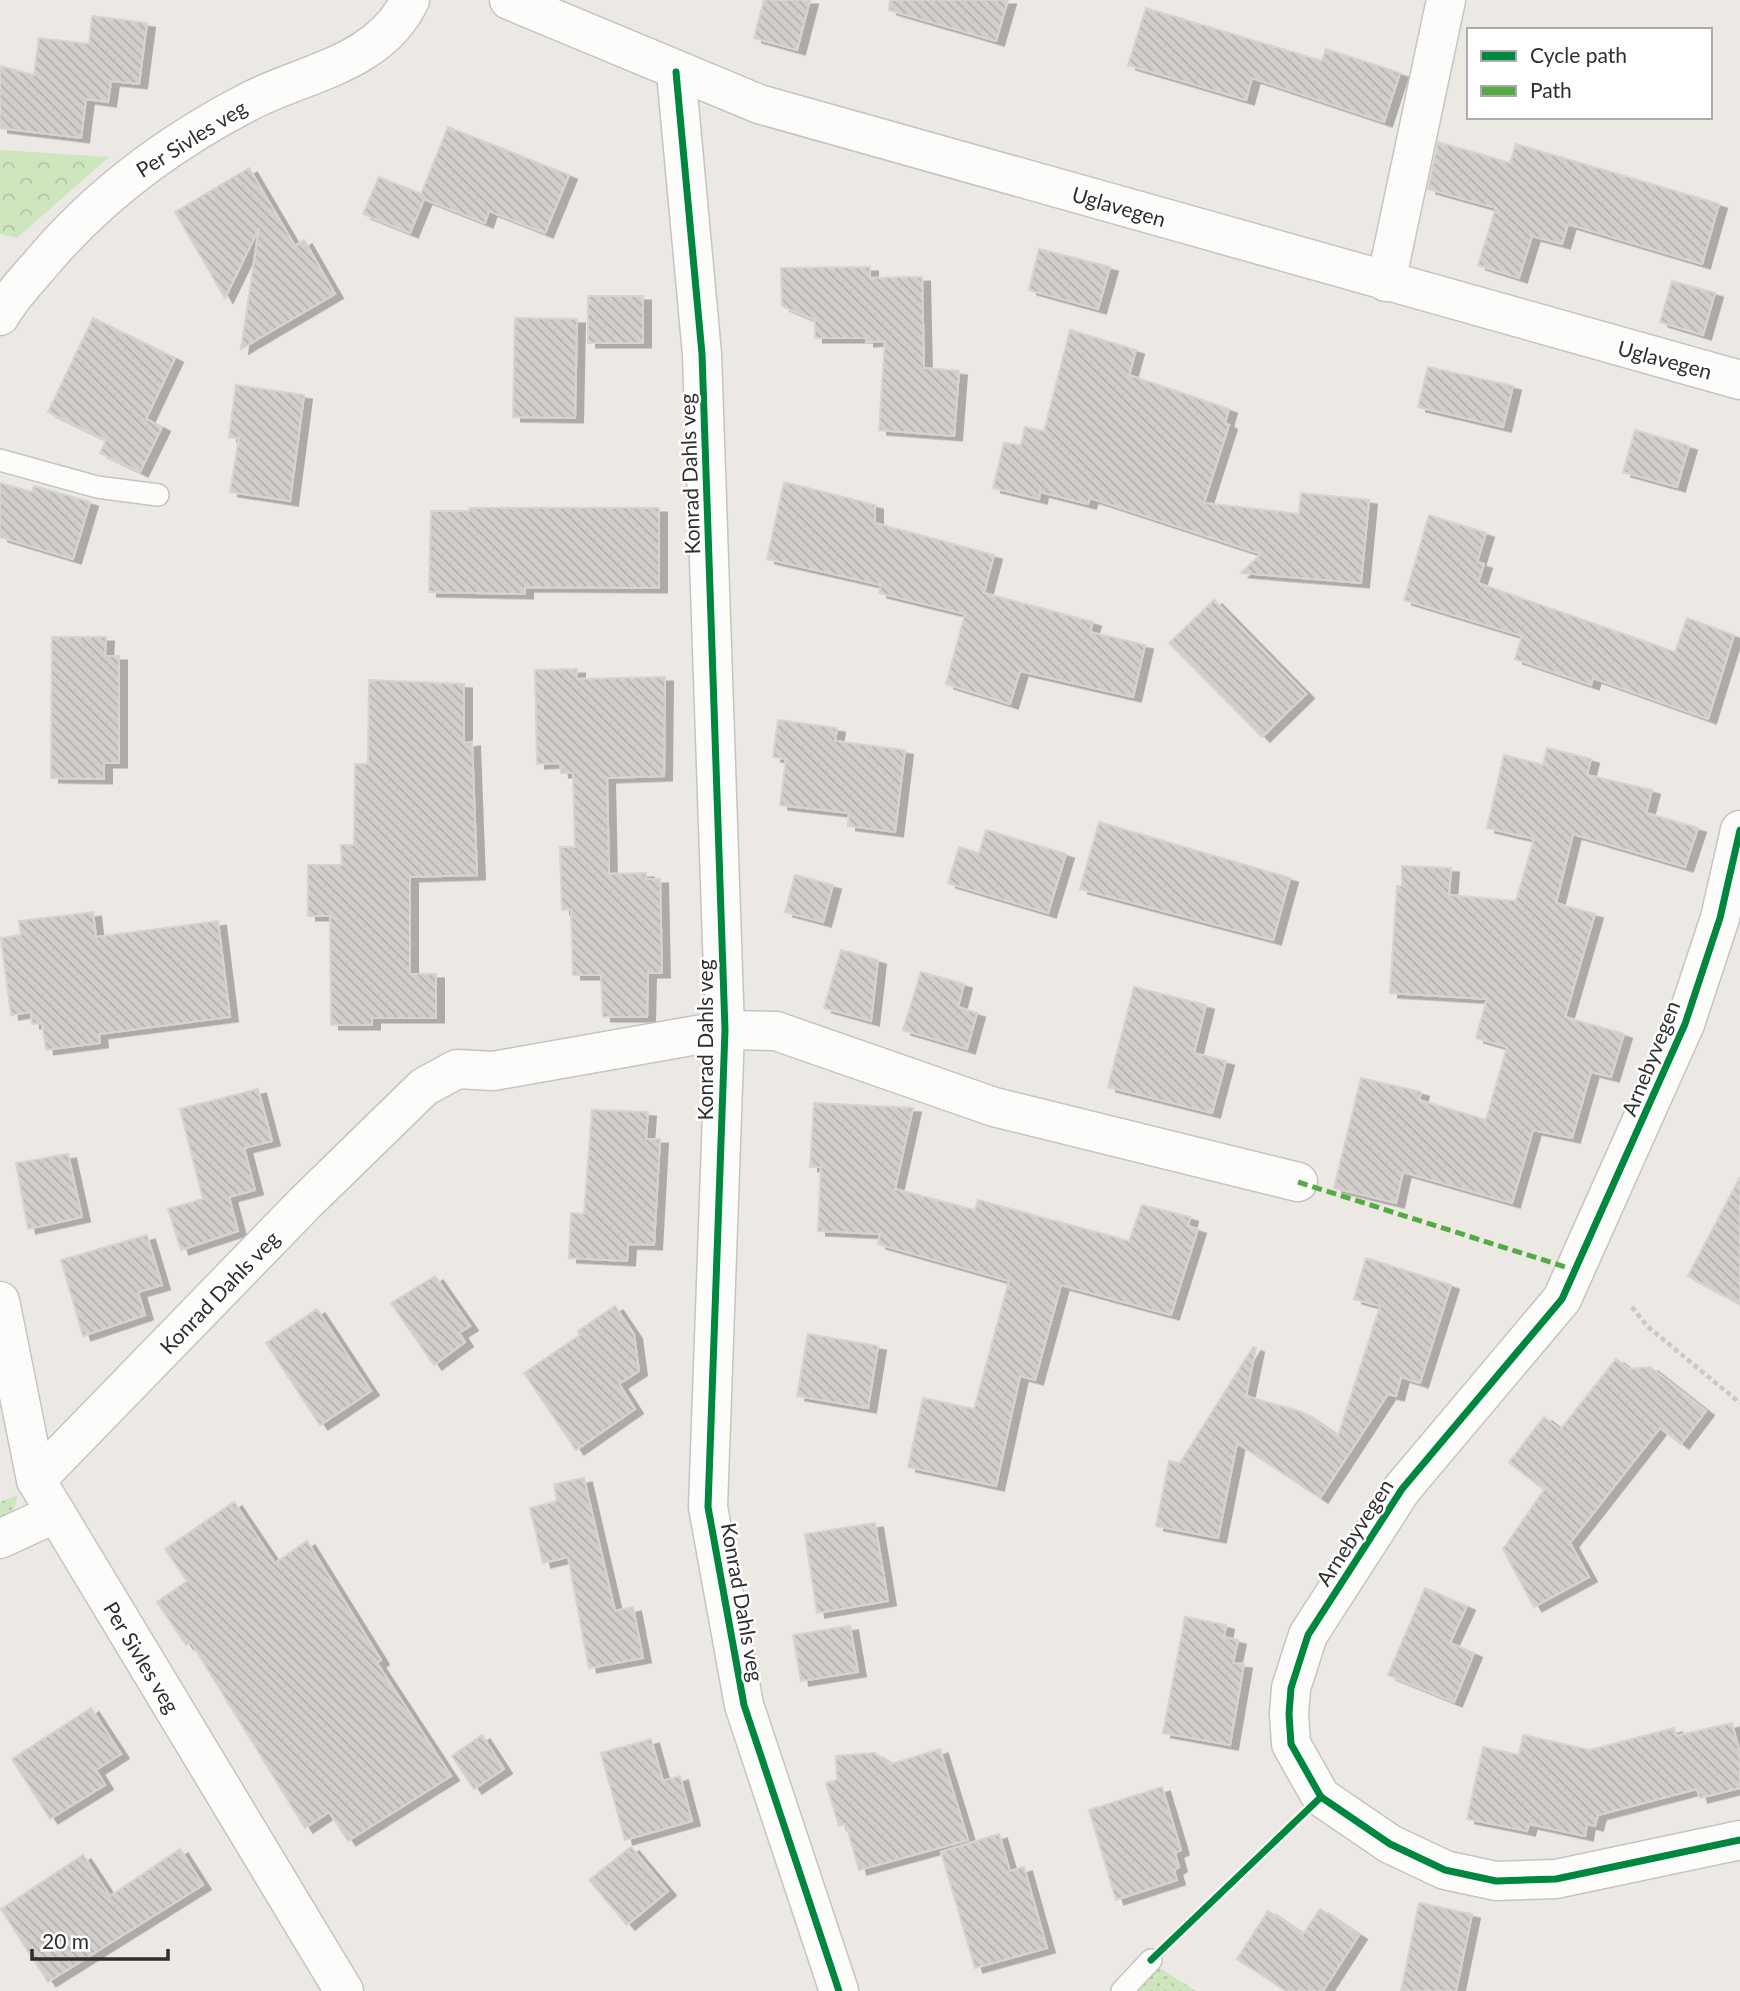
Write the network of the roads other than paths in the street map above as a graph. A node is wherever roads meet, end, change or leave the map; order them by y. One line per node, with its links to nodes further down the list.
1 (410, 0): 7 (street, Per Sivles veg)
2 (509, 0): 4 (street, Uglavegen)
3 (1446, 0): 6 (street)
4 (559, 9): 5 (street, Uglavegen)
5 (676, 72): 6 (street, Uglavegen); 12 (street, Konrad Dahls veg)
6 (1386, 282): 8 (street, Uglavegen)
7 (0, 316)
8 (1740, 380)
9 (0, 460): 10 (lane)
10 (158, 495)
11 (1740, 830): 19 (street, Arnebyvegen)
12 (725, 1030): 13 (street, Konrad Dahls veg); 16 (street, Konrad Dahls veg); 22 (street, Konrad Dahls veg)
13 (1298, 1182)
14 (0, 1301): 15 (street, Per Sivles veg)
15 (10, 1405): 16 (street, Per Sivles veg)
16 (36, 1480): 17 (street, Per Sivles veg)
17 (56, 1513): 18 (street); 21 (street, Per Sivles veg)
18 (0, 1539)
19 (1740, 1840)
20 (1151, 1960): 23 (lane)
21 (344, 1991)
22 (839, 1991)
23 (1122, 1991)

